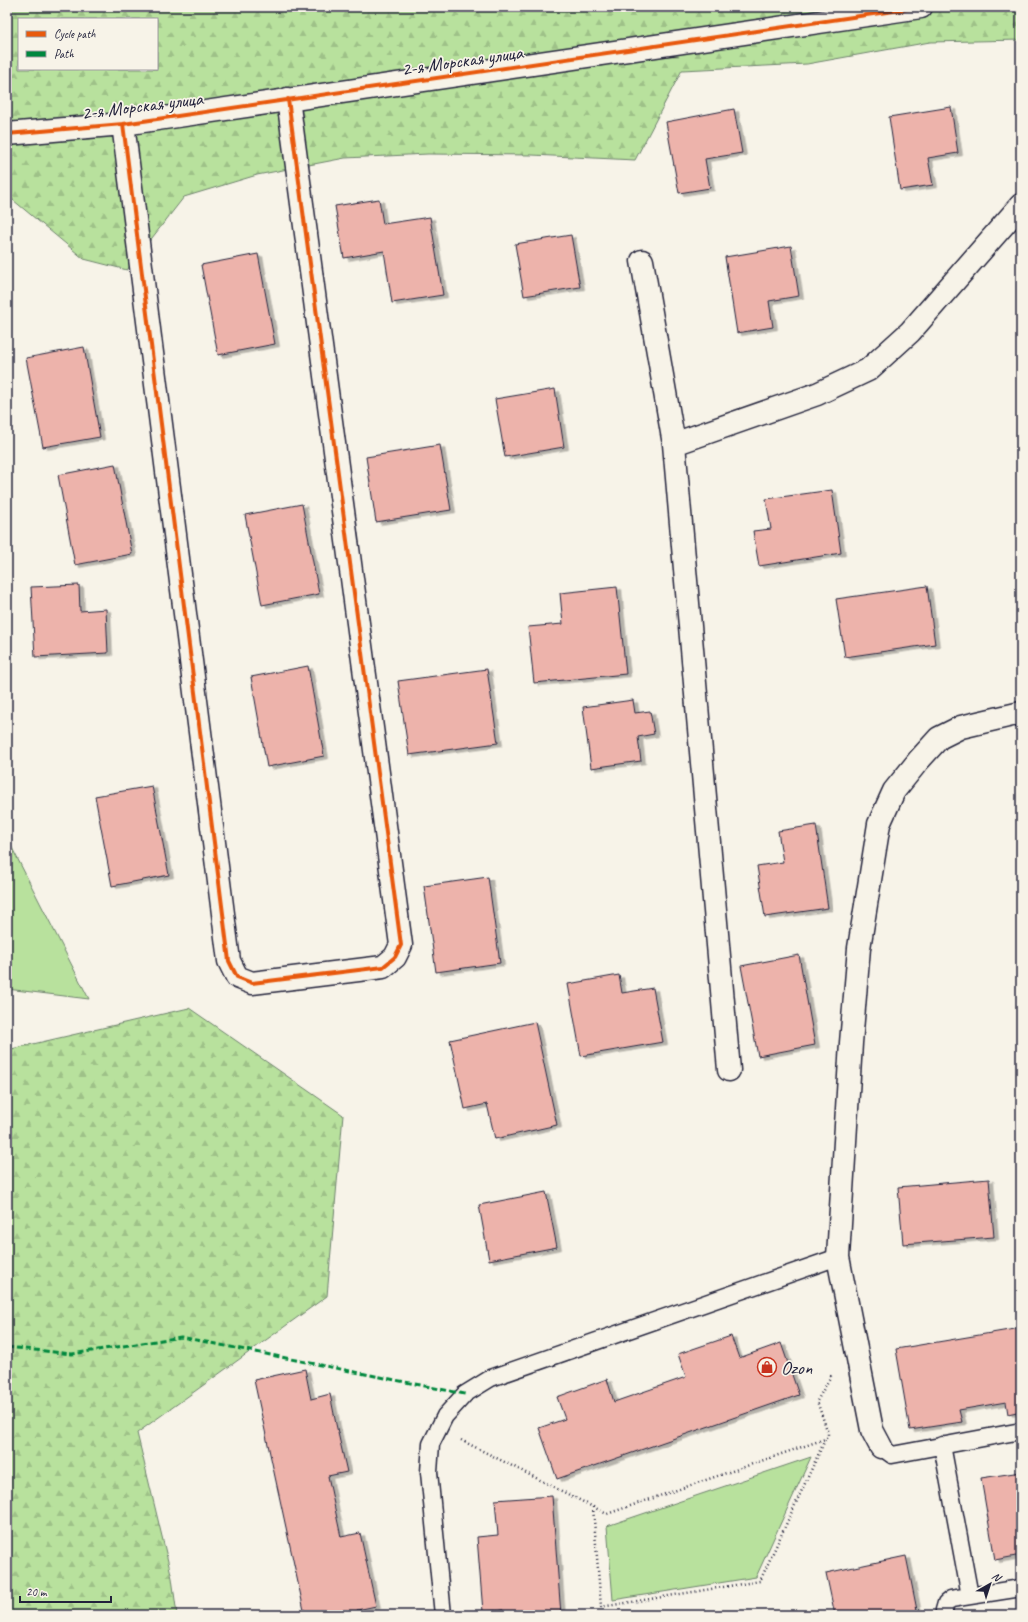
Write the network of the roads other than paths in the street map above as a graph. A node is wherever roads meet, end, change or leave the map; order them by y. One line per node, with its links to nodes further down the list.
1 (921, 7): 2 (street, 2-я Морская улица)
2 (288, 99): 3 (street, 2-я Морская улица); 3 (street)
3 (123, 124): 4 (street, 2-я Морская улица)
4 (7, 134)
5 (1021, 205): 7 (street)
6 (642, 261): 7 (street)
7 (674, 444): 9 (street)
8 (1021, 713): 10 (street)
9 (729, 1070)
10 (838, 1258): 13 (street); 16 (lane)
11 (1021, 1431): 12 (lane)
12 (942, 1445): 13 (lane); 15 (lane)
13 (880, 1447)
14 (1021, 1588): 15 (lane)
15 (970, 1596): 17 (lane)
16 (443, 1615)
17 (945, 1615)

